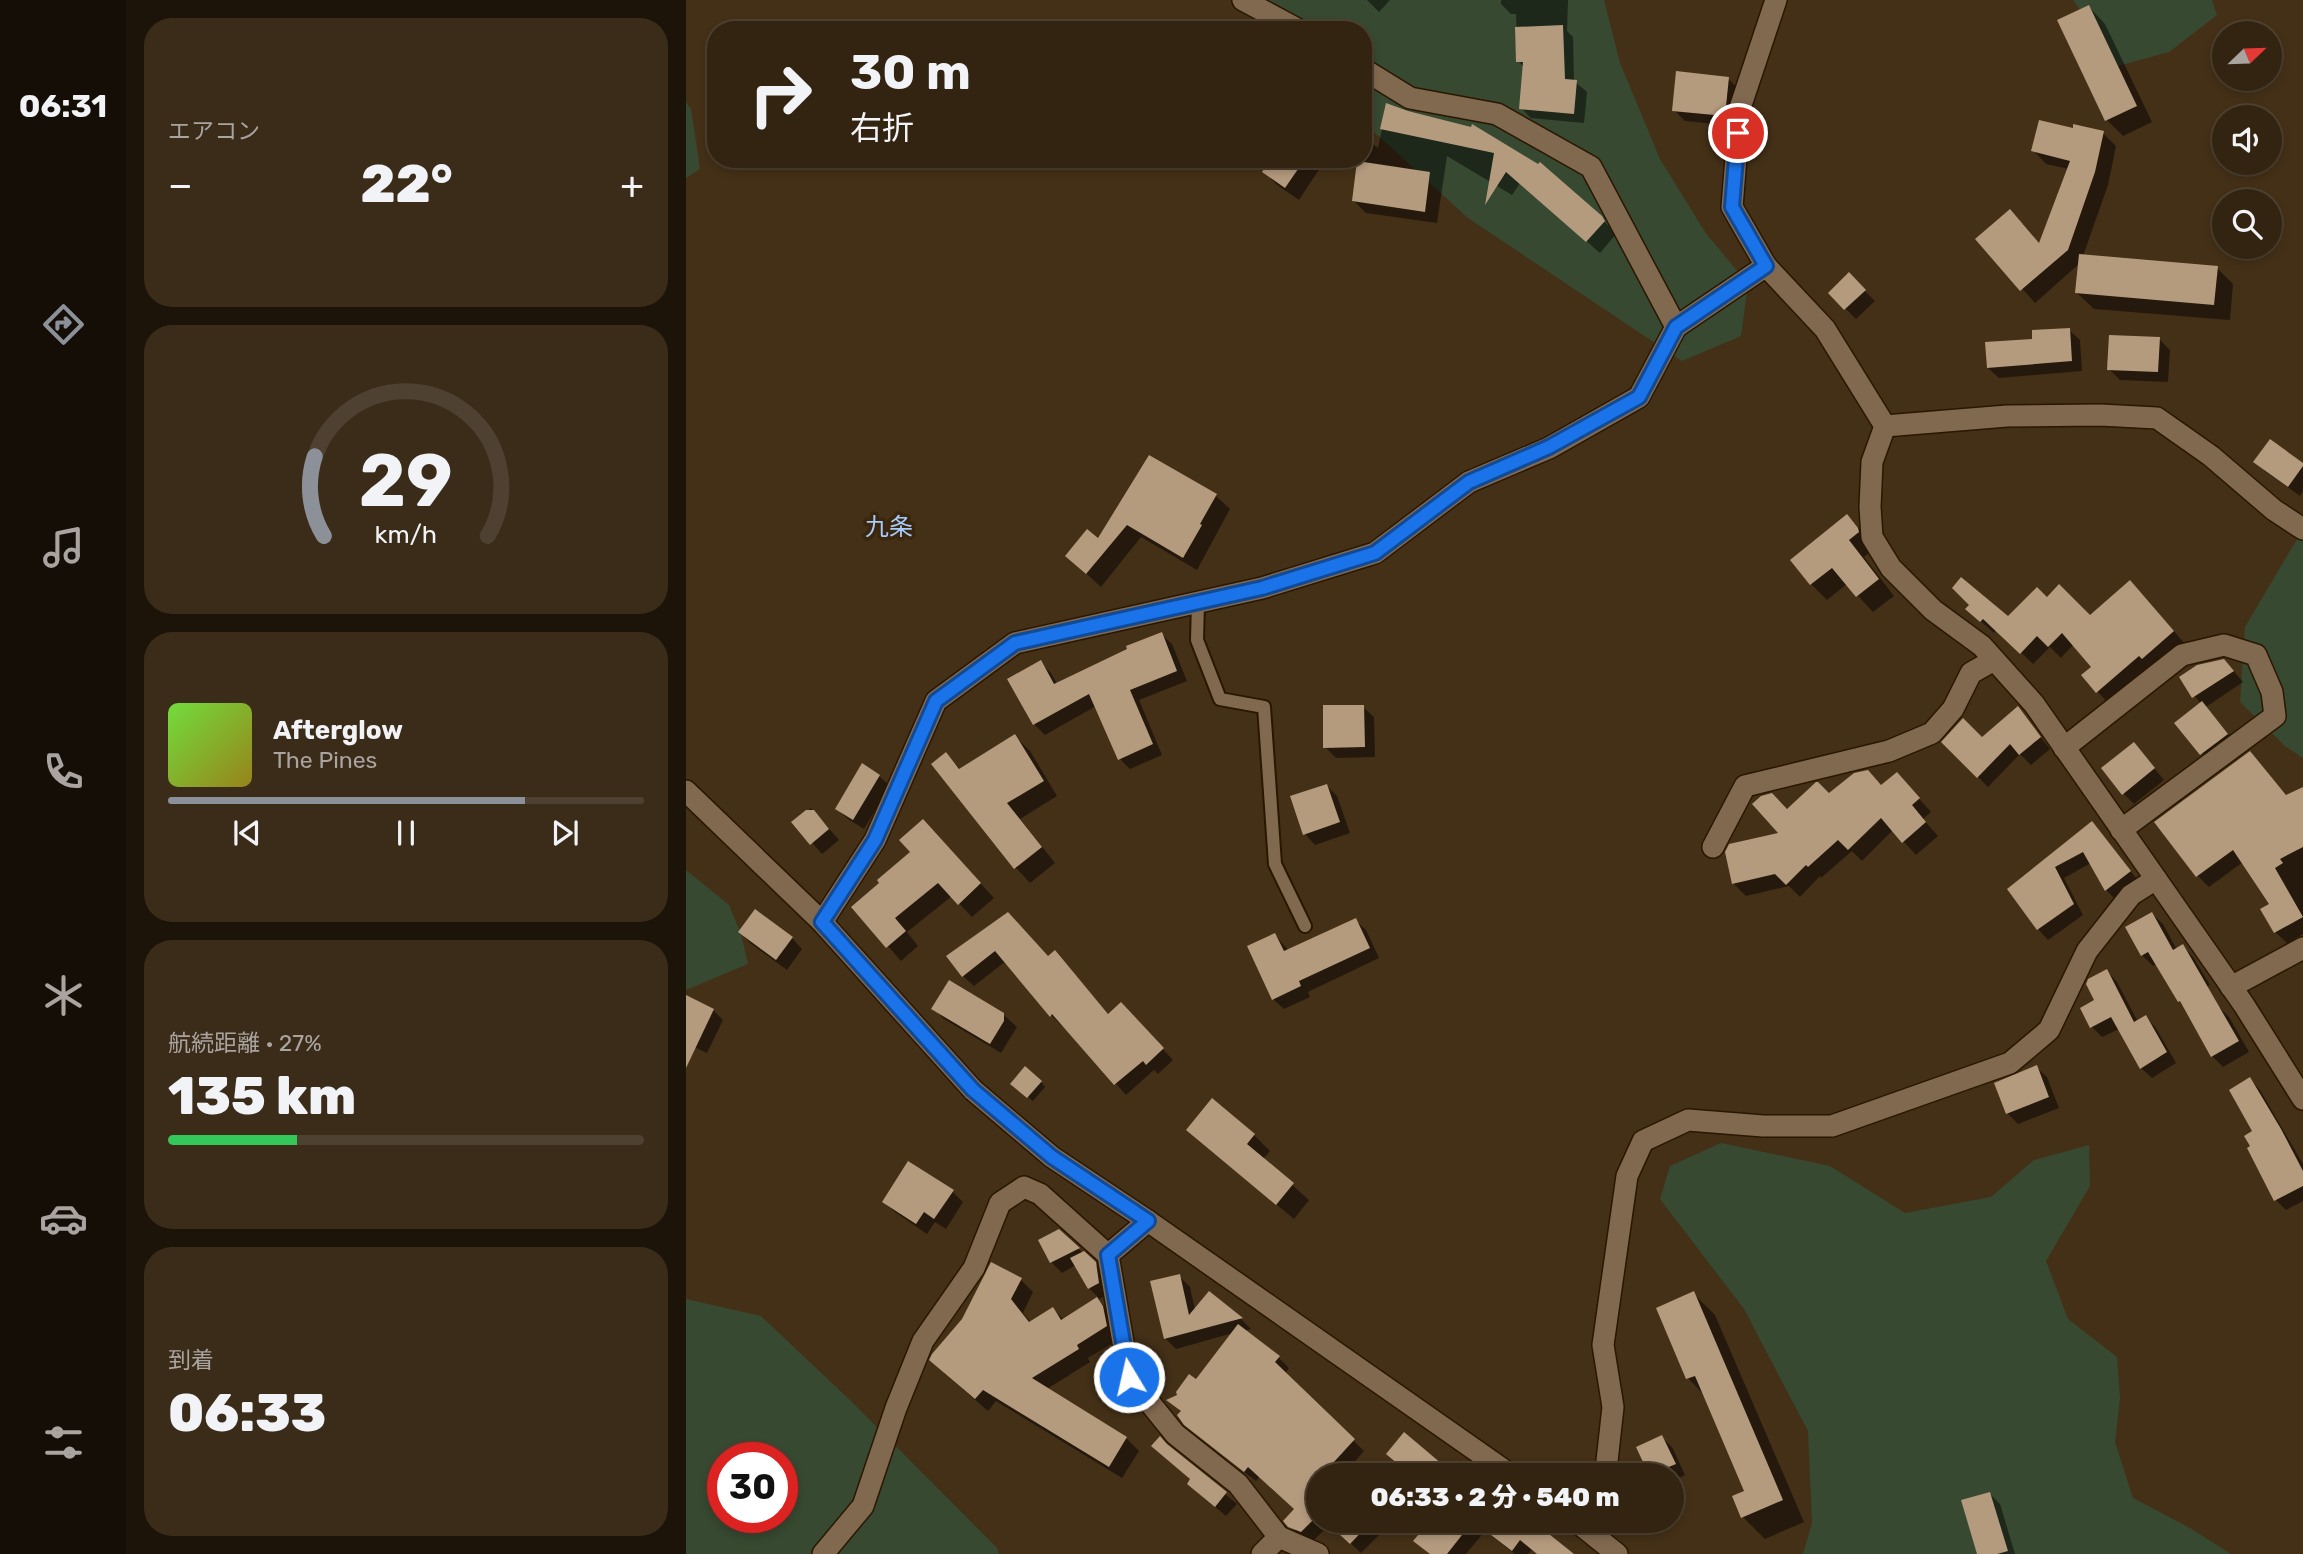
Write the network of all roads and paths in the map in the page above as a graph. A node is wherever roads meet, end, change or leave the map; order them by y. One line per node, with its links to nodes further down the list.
1 (1243, 0): 3 (street)
2 (1776, 0): 5 (street)
3 (1282, 21)
4 (1372, 75): 6 (street)
5 (1766, 266): 6 (street); 7 (street)
6 (1676, 327): 9 (street)
7 (1885, 426): 8 (street); 10 (street)
8 (2303, 529)
9 (1198, 602): 16 (street); 17 (lane)
10 (1994, 660): 11 (street); 14 (street)
11 (2064, 748): 13 (street); 13 (street)
12 (686, 792): 16 (street)
13 (2121, 830): 15 (street)
14 (1713, 847)
15 (2156, 879): 19 (street); 24 (street)
16 (822, 922): 21 (street)
17 (1305, 926)
18 (2303, 948): 19 (street)
19 (2231, 987): 20 (street)
20 (2303, 1099)
21 (1148, 1221): 22 (street); 23 (street)
22 (1108, 1255): 26 (street); 27 (street)
23 (1494, 1463)
24 (1607, 1463)
25 (1591, 1533): 30 (street)
26 (1279, 1537): 28 (street); 29 (street)
27 (823, 1554)
28 (1262, 1554)
29 (1318, 1554)
30 (1617, 1554)

